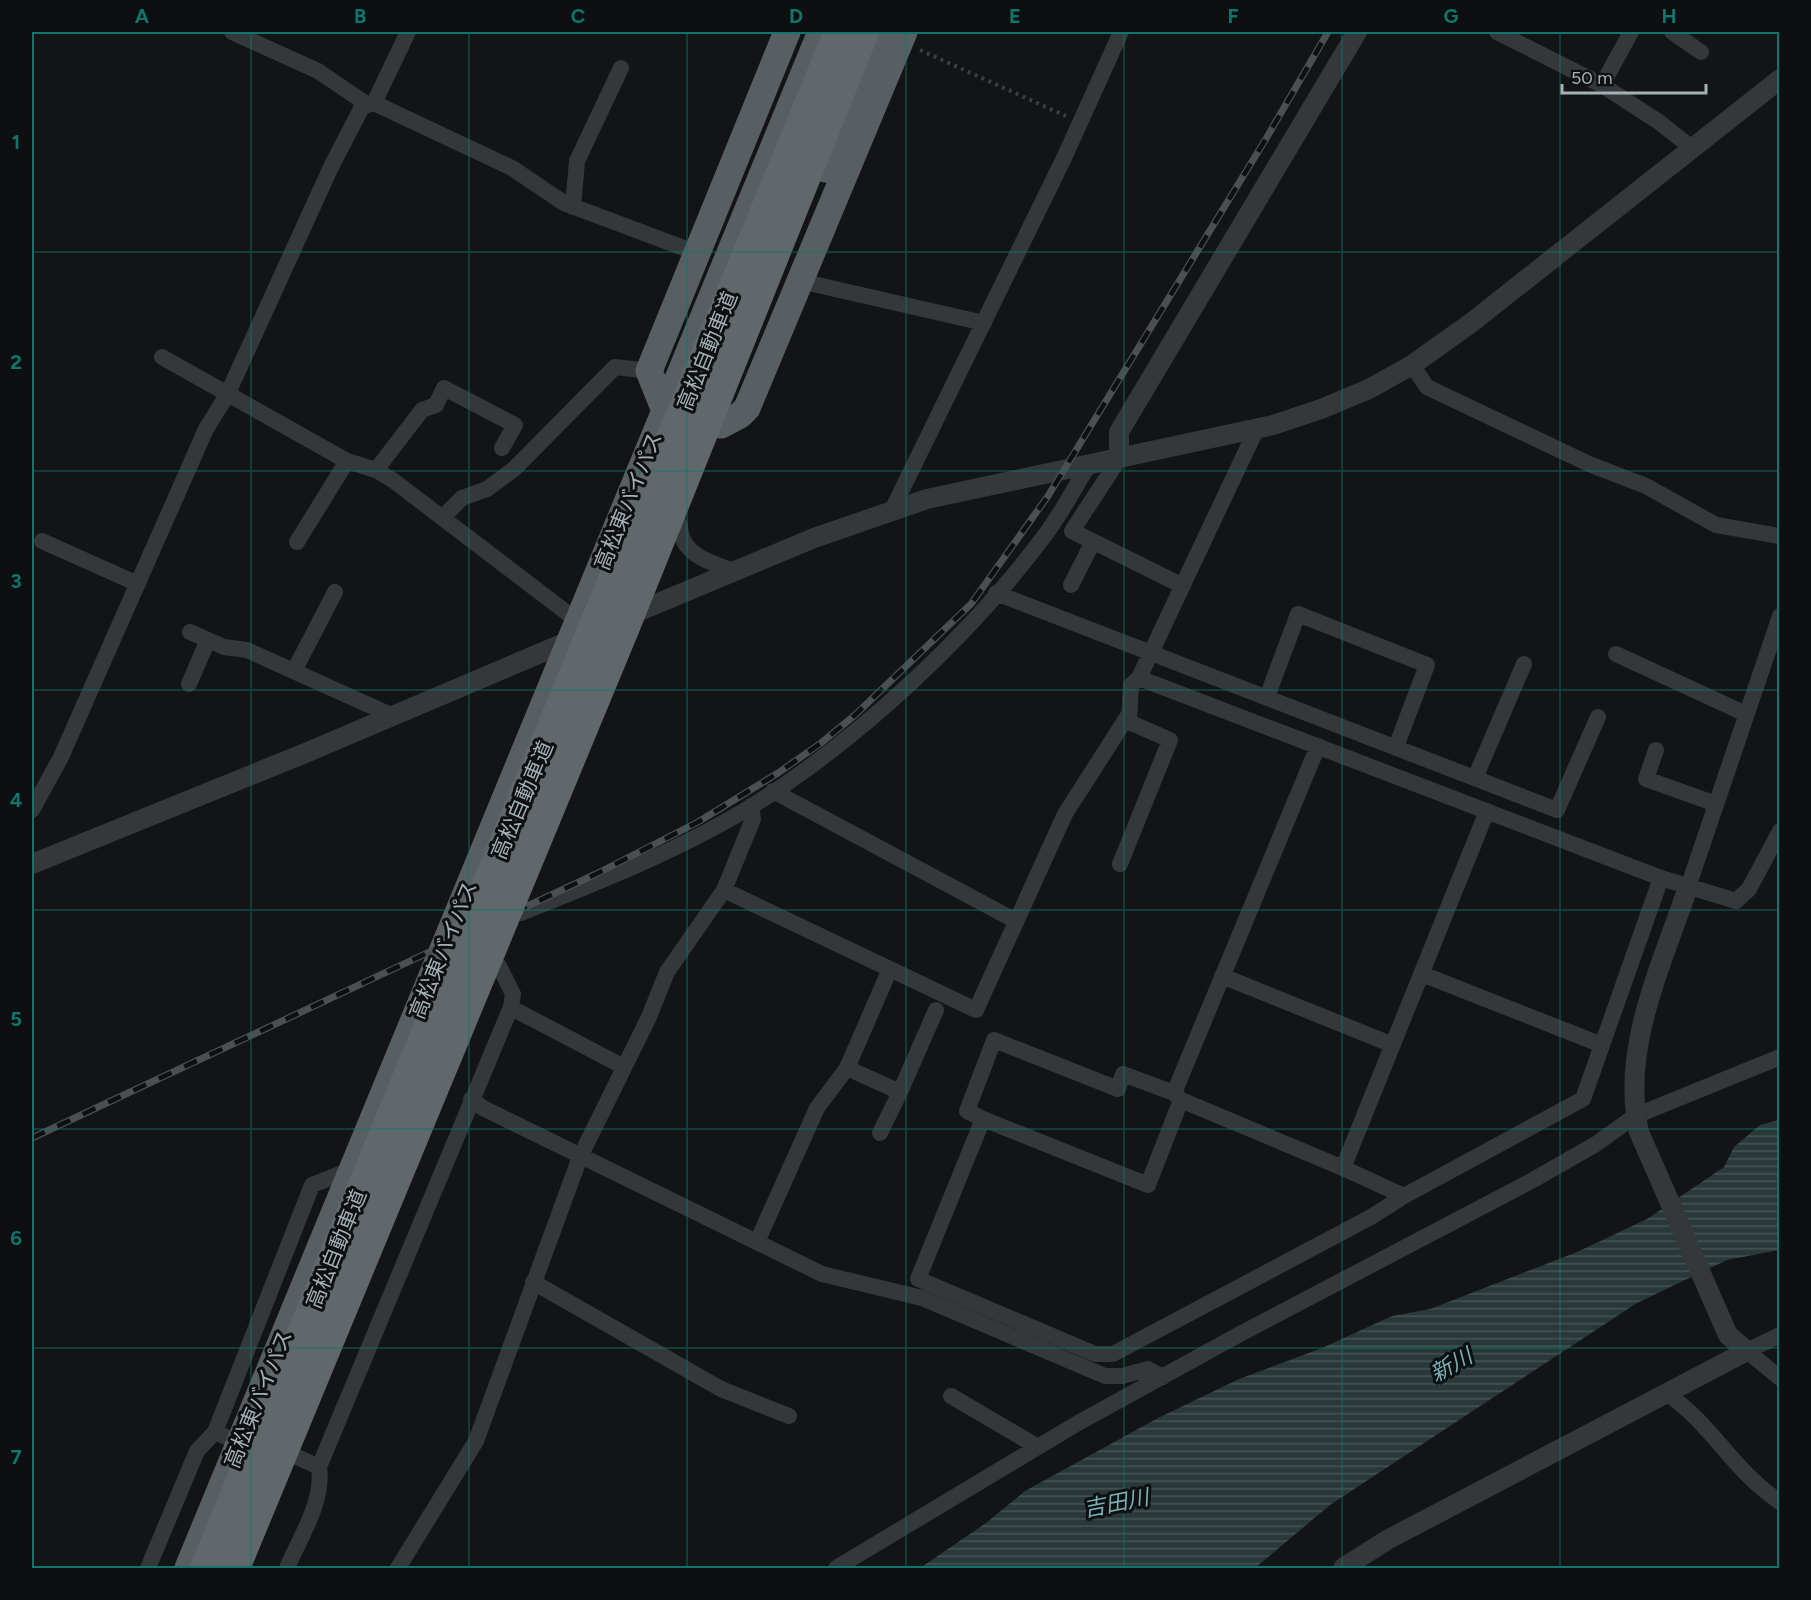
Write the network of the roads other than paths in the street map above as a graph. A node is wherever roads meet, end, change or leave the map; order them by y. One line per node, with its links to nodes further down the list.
1 (232, 32): 19 (street)
2 (408, 32): 19 (street)
3 (821, 32): 15 (highway, 高松東バイパス)
4 (839, 32): 120 (highway, 高松自動車道, bridge)
5 (864, 32): 121 (highway, 高松自動車道, bridge)
6 (881, 32): 30 (highway)
7 (1121, 32): 24 (street)
8 (1357, 32): 33 (street)
9 (1497, 32): 18 (street)
10 (1631, 32): 18 (street)
11 (1672, 32): 14 (street)
12 (908, 39): 23 (highway)
13 (782, 43): 15 (highway); 22 (highway)
14 (1701, 52)
15 (807, 66): 29 (highway, 高松東バイパス)
16 (621, 68): 21 (street)
17 (1779, 79): 20 (street)
18 (1602, 84): 20 (street)
19 (371, 104): 21 (street); 28 (street)
20 (1693, 148): 26 (street)
21 (573, 207): 22 (street)
22 (697, 253): 27 (highway)
23 (800, 281): 24 (street); 30 (highway)
24 (984, 323): 37 (street)
25 (162, 357): 28 (street)
26 (1412, 365): 31 (street); 40 (street)
27 (649, 370): 29 (highway); 38 (street)
28 (227, 395): 34 (street); 45 (street)
29 (665, 411): 52 (highway, 高松東バイパス)
30 (721, 425): 39 (highway)
31 (1256, 429): 33 (street); 47 (street)
32 (502, 448): 36 (street)
33 (1119, 459): 35 (street); 43 (street)
34 (347, 461): 36 (street); 42 (street)
35 (1088, 466): 37 (street); 49 (street)
36 (376, 470): 38 (street)
37 (892, 510): 44 (street)
38 (443, 517): 52 (street)
39 (680, 525): 44 (street); 50 (highway)
40 (1779, 536)
41 (42, 541): 45 (street)
42 (297, 542)
43 (1093, 542): 46 (street); 47 (street)
44 (734, 571): 50 (street)
45 (138, 584): 73 (street)
46 (1071, 585)
47 (1183, 586): 55 (street)
48 (335, 592): 58 (street)
49 (996, 593): 55 (street); 70 (street)
50 (646, 608): 52 (street); 81 (highway)
51 (1779, 616): 63 (street)
52 (575, 631): 64 (street); 102 (highway, 高松東バイパス)
53 (190, 632): 54 (street)
54 (208, 640): 58 (street); 60 (street)
55 (1151, 652): 59 (street); 61 (street)
56 (1616, 654): 63 (street)
57 (1524, 664): 69 (street)
58 (294, 671): 64 (street)
59 (1139, 678): 62 (street); 66 (street)
60 (189, 684)
61 (1266, 697): 67 (street); 67 (street)
62 (1129, 714): 77 (street); 82 (street)
63 (1746, 714): 71 (street)
64 (393, 716): 76 (street)
65 (1598, 717): 69 (street)
66 (1318, 746): 74 (street); 86 (street)
67 (1396, 747): 69 (street)
68 (1656, 750): 71 (street)
69 (1475, 778)
70 (773, 791): 72 (street); 82 (street)
71 (1716, 804): 80 (street)
72 (751, 806): 79 (street); 81 (street)
73 (32, 810)
74 (1487, 811): 78 (street); 85 (street)
75 (1779, 831): 80 (street)
76 (32, 864)
77 (1120, 864)
78 (1661, 878): 80 (street); 89 (street)
79 (724, 890): 84 (street); 92 (street)
80 (1686, 892): 98 (street)
81 (521, 913): 83 (highway)
82 (1016, 921): 84 (street)
83 (499, 966): 96 (street); 116 (highway)
84 (890, 969): 93 (street)
85 (1422, 974): 89 (street); 90 (street)
86 (1222, 976): 90 (street); 95 (street)
87 (936, 1010): 94 (street)
88 (519, 1012): 92 (street)
89 (1602, 1045): 103 (street)
90 (1393, 1046): 101 (street)
91 (1779, 1057): 98 (street)
92 (624, 1067): 100 (street)
93 (847, 1068): 94 (street); 104 (street)
94 (900, 1092): 99 (street)
95 (1177, 1096): 97 (street); 97 (street); 101 (street)
96 (471, 1099): 100 (street); 116 (street)
97 (983, 1119): 103 (street)
98 (1637, 1124): 107 (street); 108 (street)
99 (880, 1133)
100 (580, 1157): 104 (street); 105 (street)
101 (1343, 1168): 103 (street)
102 (353, 1169): 113 (street); 114 (highway, 高松東バイパス)
103 (1404, 1196)
104 (757, 1242): 108 (street)
105 (533, 1282): 112 (street); 124 (street)
106 (1779, 1335): 107 (street)
107 (1747, 1351): 109 (street); 110 (street)
108 (1163, 1377): 115 (street)
109 (1779, 1378)
110 (1666, 1393): 117 (street); 126 (street)
111 (951, 1396): 115 (street)
112 (789, 1416)
113 (215, 1432): 114 (street); 118 (street)
114 (239, 1443): 119 (highway, 高松東バイパス)
115 (1038, 1447): 125 (street)
116 (307, 1462): 122 (highway); 123 (street)
117 (1779, 1502)
118 (148, 1569)
119 (188, 1569)
120 (205, 1569)
121 (235, 1569)
122 (249, 1569)
123 (287, 1569)
124 (398, 1569)
125 (836, 1569)
126 (1342, 1569)

